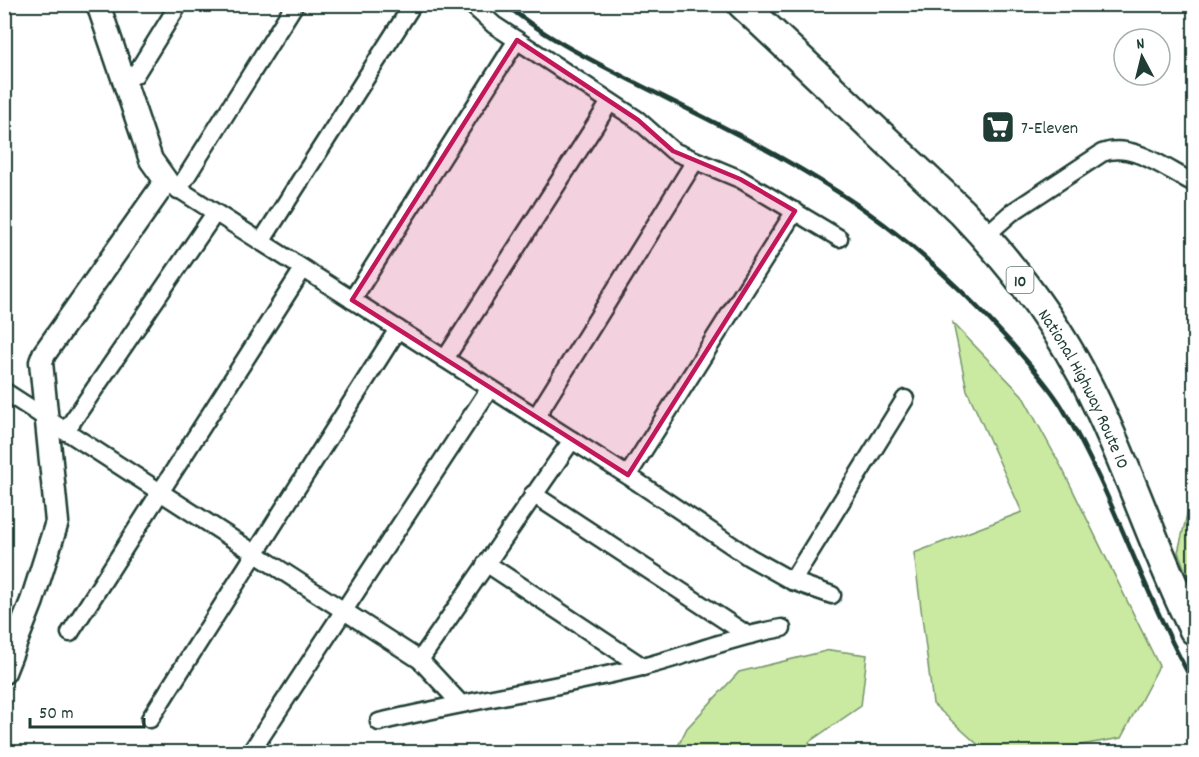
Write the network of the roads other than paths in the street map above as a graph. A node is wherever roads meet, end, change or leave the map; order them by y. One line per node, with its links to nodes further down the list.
1 (98, 4): 8 (street)
2 (179, 4): 8 (street)
3 (295, 4): 12 (street)
4 (413, 4): 17 (street)
5 (471, 4): 7 (street)
6 (742, 4): 15 (highway, National Highway Route 10 / 10)
7 (517, 40): 9 (street); 19 (street)
8 (124, 79): 12 (street)
9 (610, 102): 10 (street); 21 (street)
10 (695, 161): 13 (street); 25 (street)
11 (1194, 183): 15 (street)
12 (172, 185): 14 (street); 26 (street)
13 (795, 211): 16 (street); 29 (street)
14 (215, 213): 17 (street); 27 (street)
15 (984, 236): 38 (highway, National Highway Route 10 / 10)
16 (839, 237)
17 (261, 242): 18 (street)
18 (303, 269): 19 (street); 30 (street)
19 (352, 300): 20 (street)
20 (398, 329): 21 (street); 32 (street)
21 (445, 359): 22 (street)
22 (490, 388): 25 (street); 36 (street)
23 (4, 391): 26 (street)
24 (905, 399): 34 (street)
25 (536, 417): 28 (street)
26 (46, 420): 27 (street); 43 (street)
27 (65, 432): 30 (street)
28 (572, 440): 29 (street); 31 (street)
29 (628, 475): 34 (street)
30 (160, 493): 32 (street); 39 (street)
31 (533, 494): 33 (street); 40 (street)
32 (255, 554): 36 (street); 45 (street)
33 (486, 563): 41 (street); 42 (street)
34 (792, 580): 35 (street)
35 (832, 595)
36 (344, 612): 41 (street); 47 (street)
37 (782, 628): 40 (street)
38 (1194, 630)
39 (70, 633)
40 (746, 634): 42 (street)
41 (420, 660): 44 (street)
42 (643, 667): 44 (street)
43 (5, 672)
44 (460, 703): 46 (street)
45 (150, 719)
46 (379, 722)
47 (251, 753)

